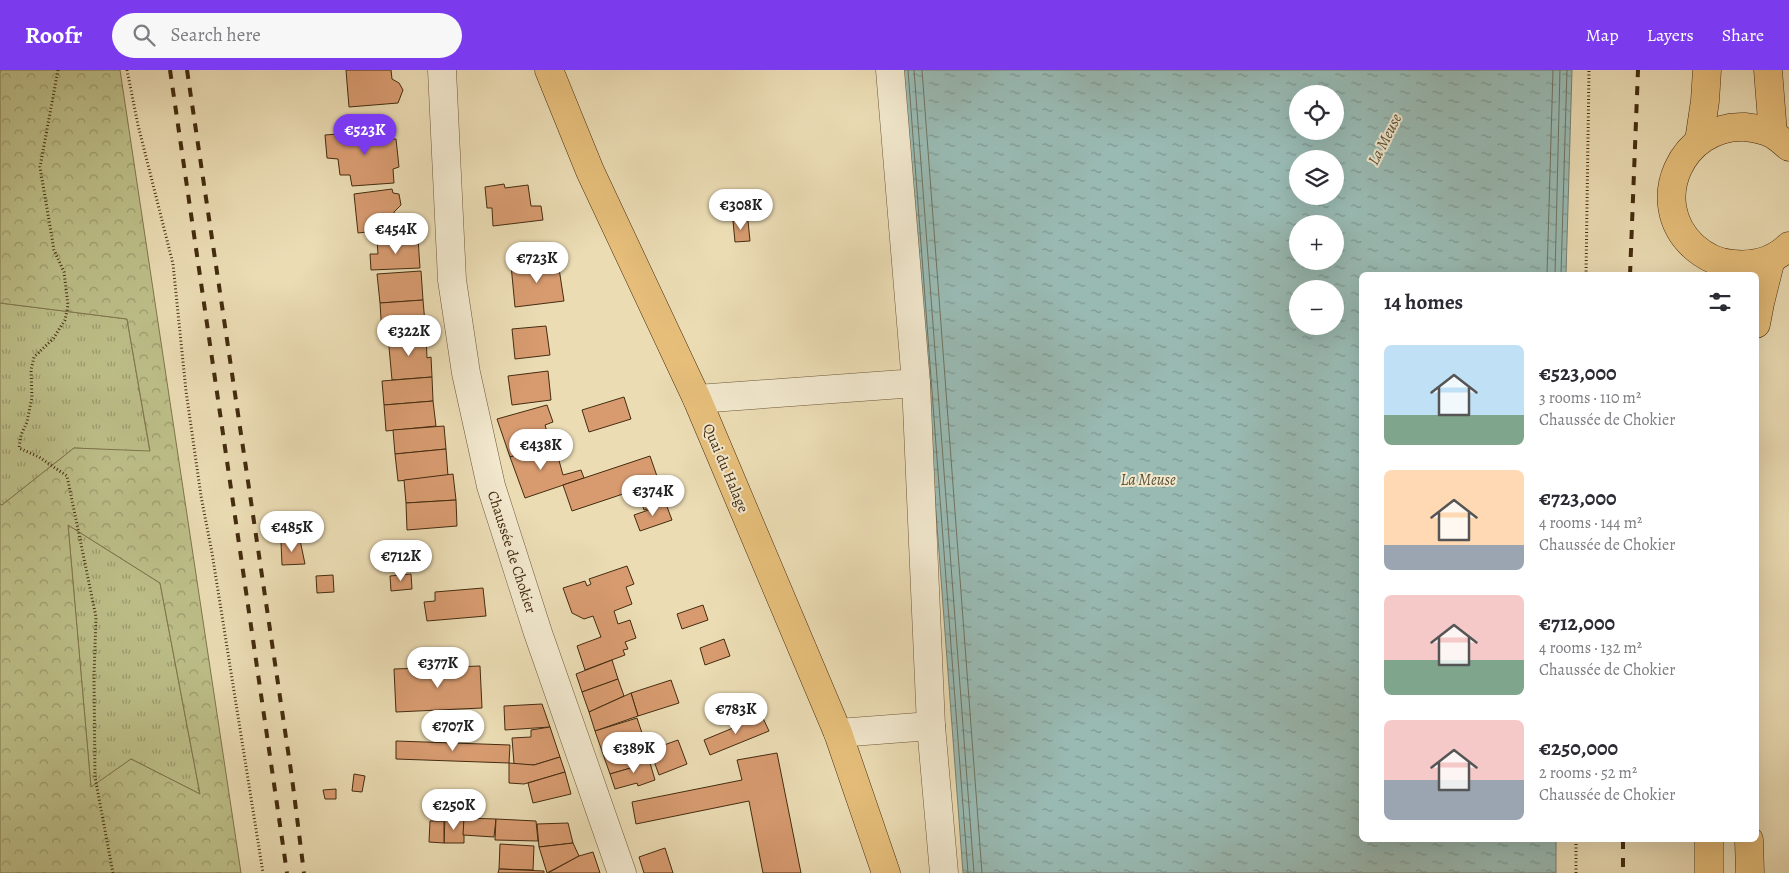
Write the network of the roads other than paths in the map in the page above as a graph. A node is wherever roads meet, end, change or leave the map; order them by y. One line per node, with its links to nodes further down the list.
1 (442, 70): 17 (street, Chaussée de Chokier)
2 (549, 70): 12 (main road, Quai du Halage)
3 (890, 70): 11 (street)
4 (1707, 70): 6 (main road)
5 (1768, 70): 7 (main road)
6 (1699, 140): 7 (main road); 9 (main road)
7 (1781, 141)
8 (1780, 252): 9 (main road); 10 (main road)
9 (1702, 265)
10 (1759, 308)
11 (916, 383): 12 (street); 13 (street)
12 (697, 399): 14 (main road, Quai du Halage)
13 (932, 726): 14 (street); 19 (street)
14 (838, 732): 18 (main road, Quai du Halage)
15 (1709, 842): 20 (main road)
16 (1749, 842): 21 (main road)
17 (622, 873)
18 (886, 873)
19 (944, 873)
20 (1709, 873)
21 (1750, 873)

